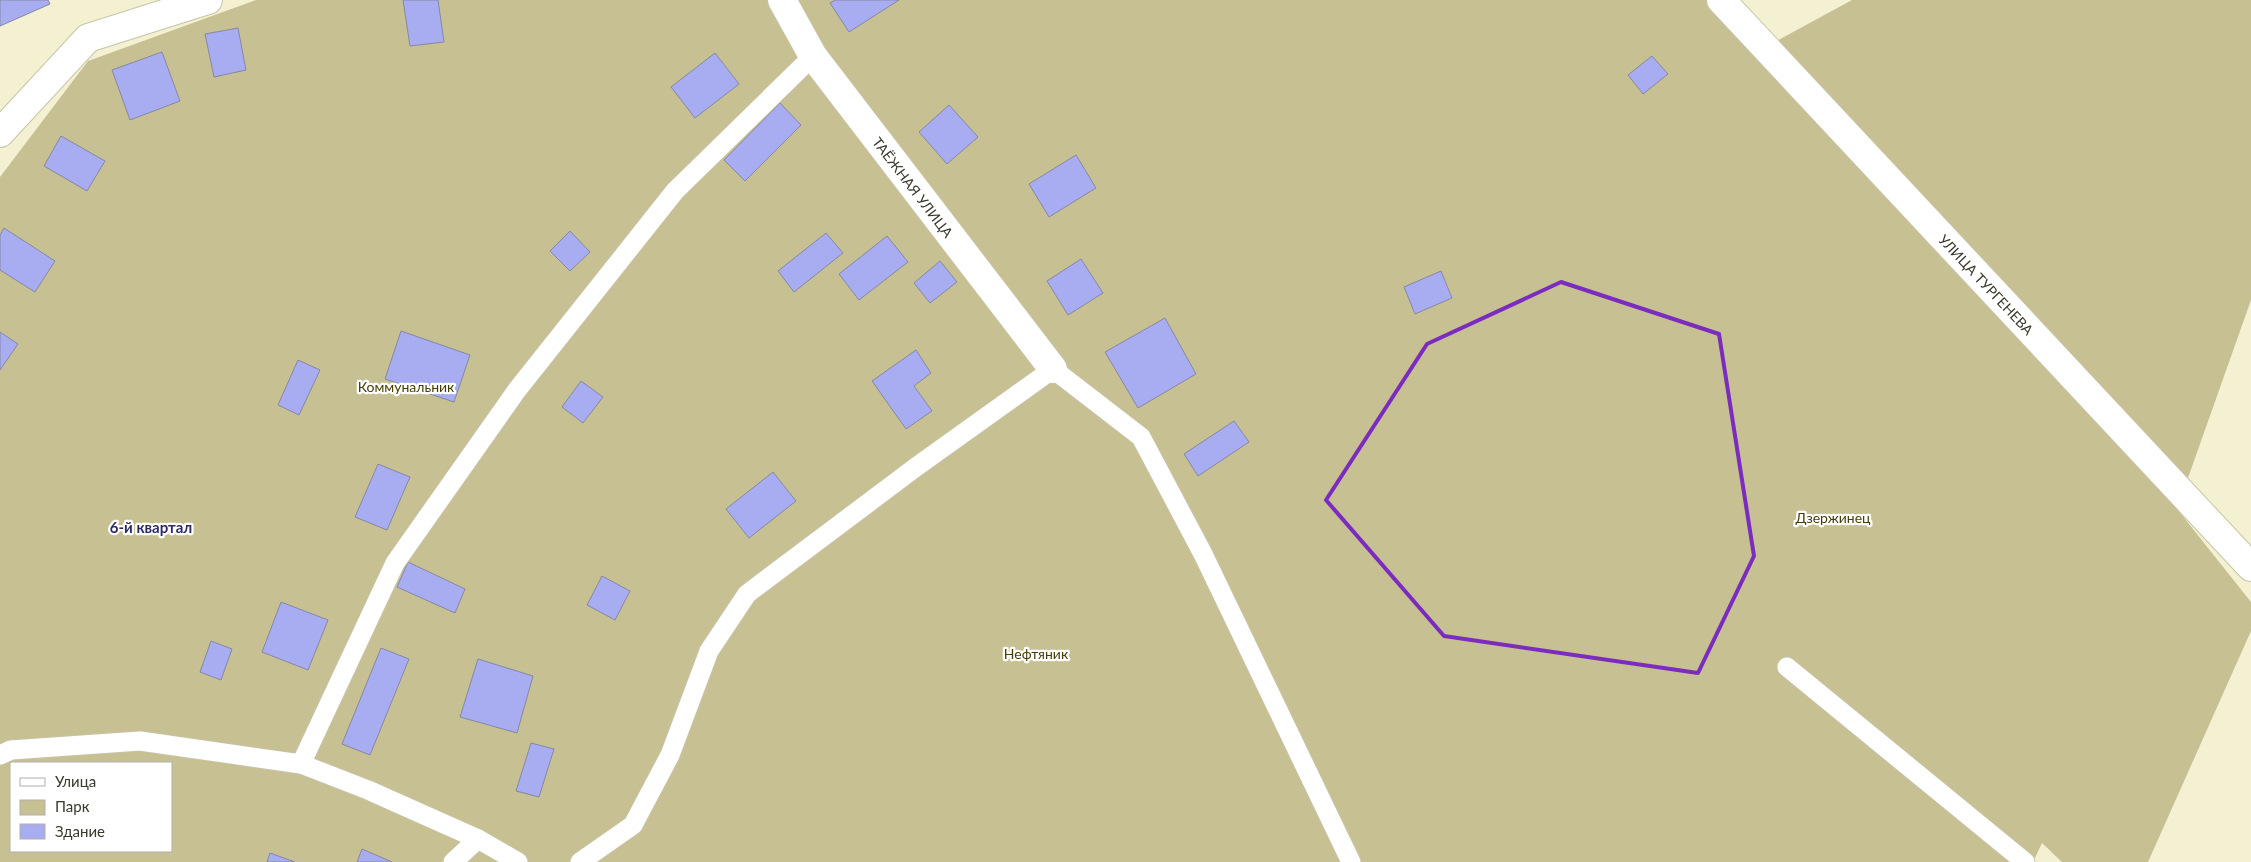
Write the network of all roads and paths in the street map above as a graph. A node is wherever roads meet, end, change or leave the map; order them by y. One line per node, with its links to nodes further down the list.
1 (208, 0): 5 (street)
2 (782, 0): 4 (street, ТАЁЖНАЯ УЛИЦА)
3 (1721, 0): 7 (street, УЛИЦА ТУРГЕНЕВА)
4 (813, 56): 6 (street, ТАЁЖНАЯ УЛИЦА); 10 (lane)
5 (0, 133)
6 (1053, 369): 14 (lane); 15 (lane)
7 (2251, 568)
8 (1787, 667): 16 (lane)
9 (0, 755): 10 (lane)
10 (301, 764): 11 (lane)
11 (478, 839): 12 (lane); 13 (lane)
12 (452, 862)
13 (518, 862)
14 (580, 862)
15 (1351, 862)
16 (2025, 862)

